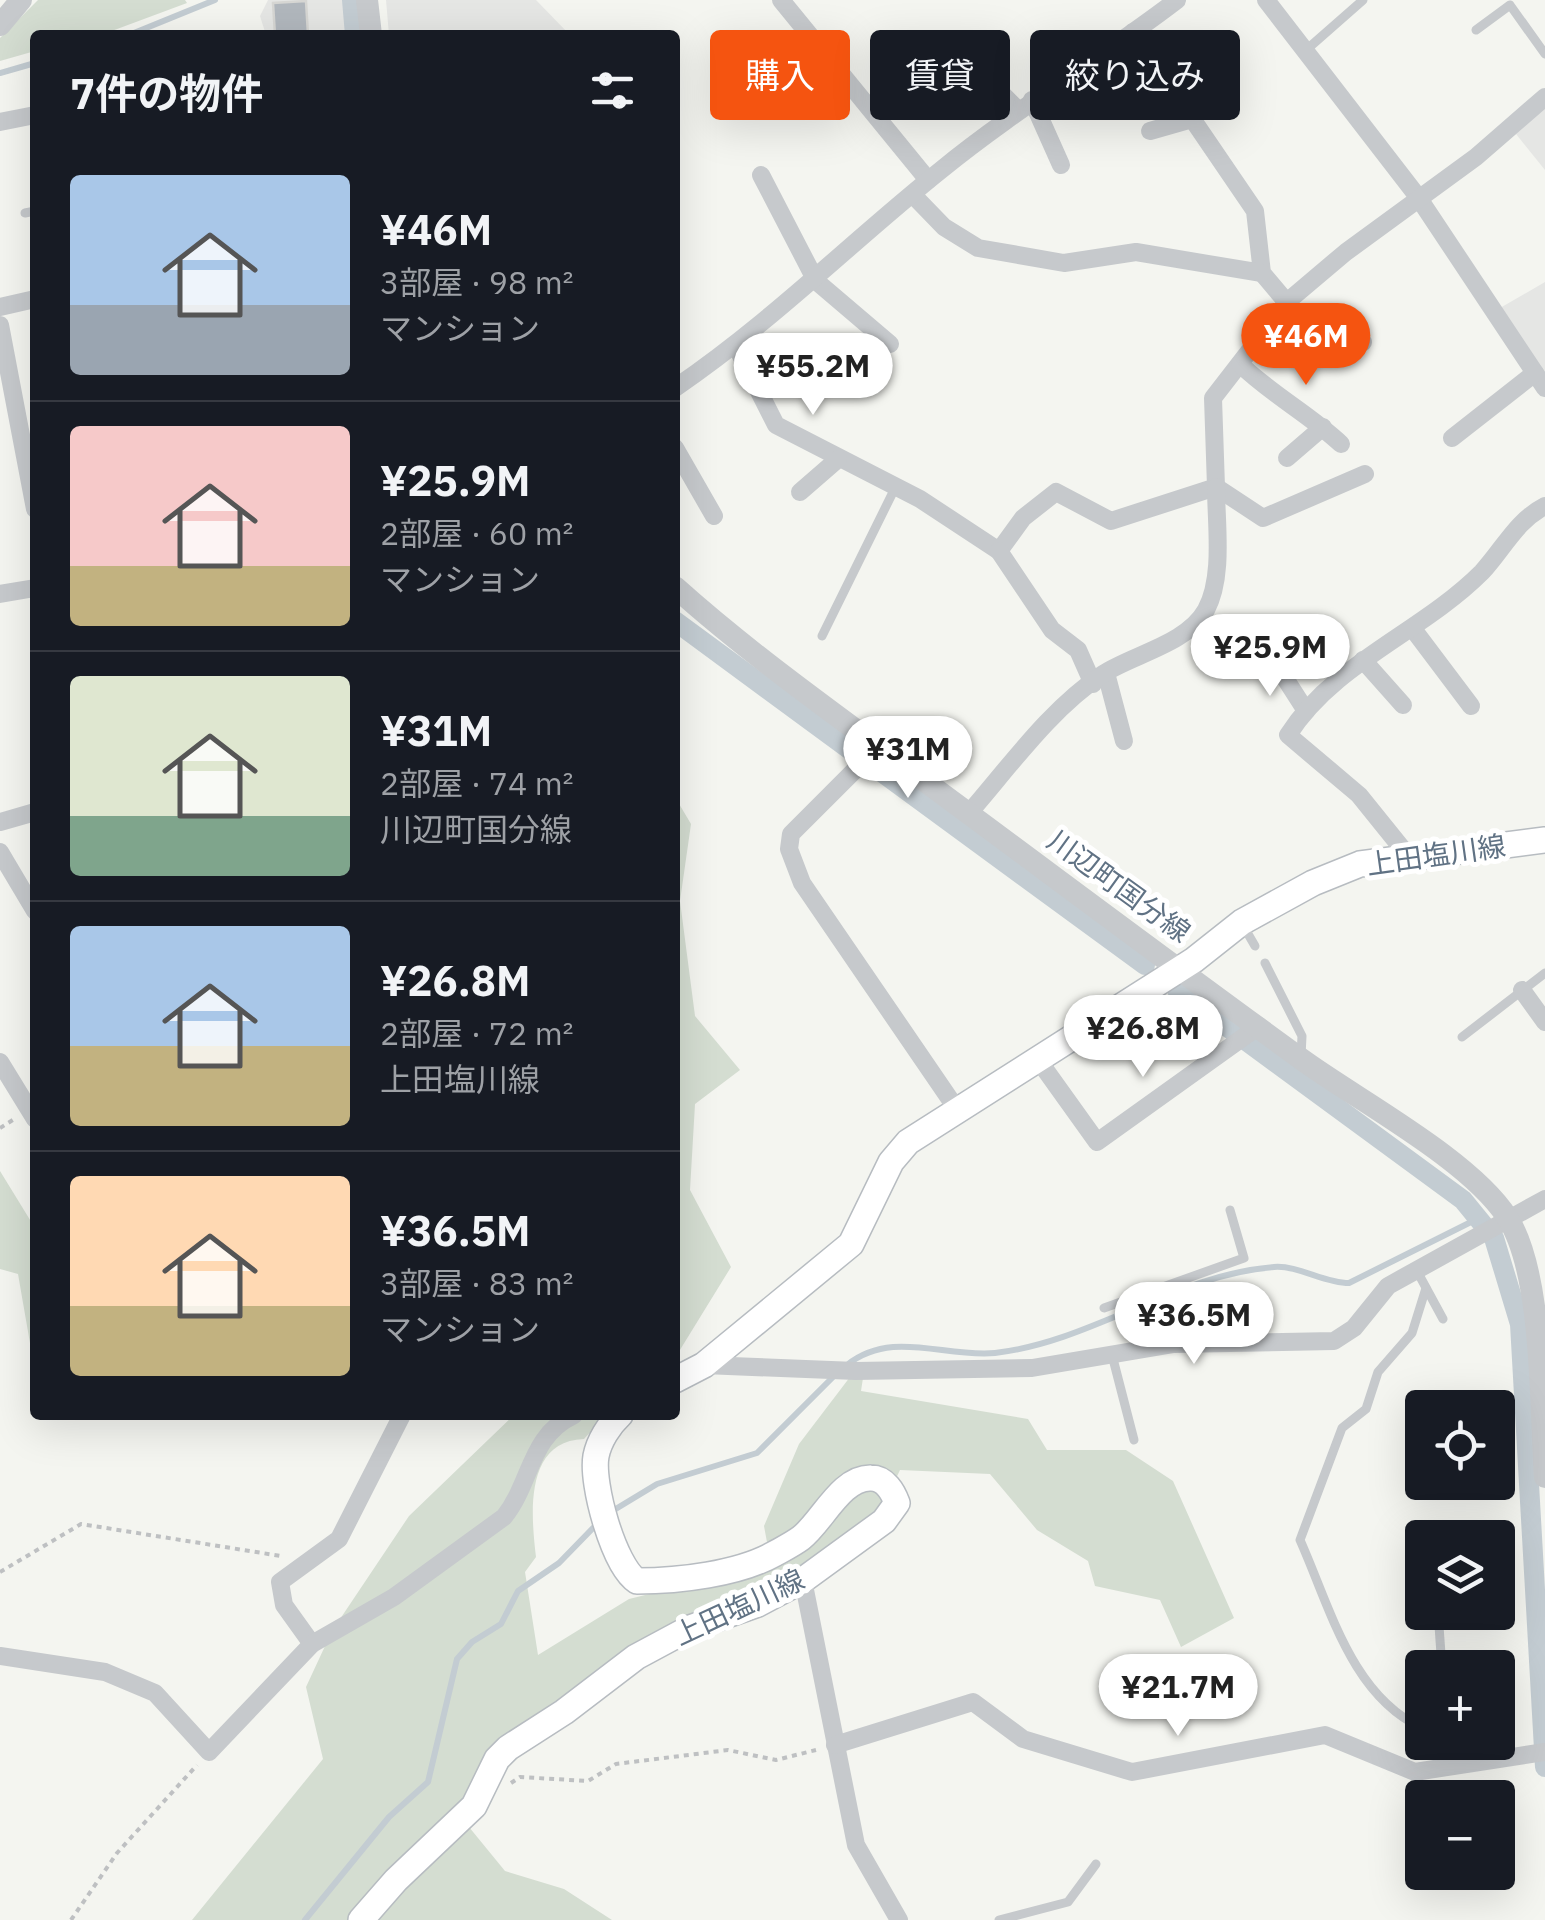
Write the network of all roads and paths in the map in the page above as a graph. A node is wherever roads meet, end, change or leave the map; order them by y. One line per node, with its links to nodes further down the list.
1 (21, 0): 7 (street)
2 (368, 0): 8 (street)
3 (780, 0): 24 (street)
4 (1266, 0): 11 (street)
5 (1363, 0): 11 (lane)
6 (1172, 1): 9 (street)
7 (0, 24)
8 (371, 30)
9 (1136, 30)
10 (1476, 30): 12 (lane)
11 (1304, 52): 26 (street)
12 (1545, 54)
13 (1010, 94): 16 (street)
14 (1545, 97): 26 (street)
15 (1030, 102): 16 (street)
16 (1025, 105): 22 (street); 24 (street)
17 (30, 116): 20 (street)
18 (1188, 120): 21 (street)
19 (1193, 120): 27 (street)
20 (0, 122)
21 (1150, 131)
22 (1061, 165)
23 (761, 175): 28 (street)
24 (928, 180): 25 (street)
25 (914, 195): 27 (street); 28 (street)
26 (1418, 197): 30 (street); 37 (street)
27 (1262, 273): 30 (street)
28 (816, 281): 34 (street); 35 (street)
29 (30, 301): 31 (street)
30 (1288, 301): 33 (street); 36 (street)
31 (0, 307)
32 (0, 325): 46 (street)
33 (1363, 342)
34 (890, 344)
35 (736, 346): 38 (street); 44 (street)
36 (1240, 364): 39 (street); 47 (street)
37 (1540, 381): 40 (street)
38 (680, 385)
39 (1322, 427): 41 (street); 43 (street)
40 (1452, 438)
41 (1341, 444)
42 (680, 457): 51 (street)
43 (1287, 458)
44 (838, 460): 48 (street); 49 (street)
45 (1365, 474): 47 (street)
46 (30, 484)
47 (1216, 487): 52 (street); 60 (street)
48 (895, 488): 52 (street); 57 (lane)
49 (800, 492)
50 (1545, 506): 56 (street)
51 (714, 516)
52 (999, 552): 60 (street)
53 (30, 589): 55 (street)
54 (680, 591): 65 (street, 川辺町国分線)
55 (0, 594)
56 (1413, 628): 58 (street); 62 (street)
57 (822, 636)
58 (1363, 660): 61 (street); 63 (street)
59 (1274, 661): 63 (street)
60 (1099, 678): 64 (street); 67 (street)
61 (1404, 705)
62 (1471, 706)
63 (1306, 711): 71 (street)
64 (1124, 741)
65 (879, 746): 67 (street, 川辺町国分線); 86 (street)
66 (30, 813): 68 (street)
67 (969, 813): 76 (street, 川辺町国分線)
68 (0, 822)
69 (1545, 840): 71 (main road, 上田塩川線)
70 (0, 852): 72 (street)
71 (1409, 857): 73 (main road, 上田塩川線)
72 (30, 902)
73 (1242, 922): 74 (lane); 76 (main road, 上田塩川線)
74 (1255, 946)
75 (1266, 963): 82 (lane)
76 (1179, 968): 80 (street, 川辺町国分線); 83 (main road, 上田塩川線)
77 (1545, 972): 78 (lane)
78 (1522, 990): 79 (street); 81 (lane)
79 (1545, 1022)
80 (1259, 1026): 82 (street, 川辺町国分線); 83 (street)
81 (1462, 1037)
82 (1301, 1059): 89 (street, 川辺町国分線)
83 (1040, 1061): 86 (main road, 上田塩川線)
84 (0, 1062): 85 (street)
85 (30, 1111)
86 (958, 1111): 97 (main road, 上田塩川線)
87 (1545, 1199): 89 (street)
88 (1230, 1210): 92 (lane)
89 (1495, 1225): 90 (street); 103 (street, 川辺町国分線)
90 (1416, 1271): 91 (lane); 95 (street)
91 (1426, 1288): 94 (lane); 109 (lane)
92 (1129, 1300): 93 (lane); 95 (lane)
93 (1104, 1308)
94 (1443, 1319)
95 (1148, 1346): 96 (street)
96 (1112, 1354): 97 (street); 102 (lane)
97 (704, 1366): 98 (main road, 上田塩川線)
98 (680, 1378)
99 (399, 1420): 104 (street)
100 (566, 1420): 107 (street)
101 (609, 1420): 106 (main road, 上田塩川線)
102 (1134, 1440)
103 (1545, 1477)
104 (311, 1560): 105 (path); 107 (street)
105 (0, 1572)
106 (803, 1580): 110 (street); 115 (main road, 上田塩川線)
107 (312, 1644): 111 (street)
108 (0, 1656): 111 (street)
109 (1405, 1720)
110 (835, 1745): 114 (street); 115 (path); 119 (street)
111 (209, 1752): 117 (path)
112 (1545, 1752): 113 (street)
113 (1515, 1757)
114 (1494, 1760)
115 (481, 1796): 118 (main road, 上田塩川線)
116 (1096, 1864): 120 (lane)
117 (71, 1920)
118 (362, 1920)
119 (899, 1920)
120 (999, 1920)

